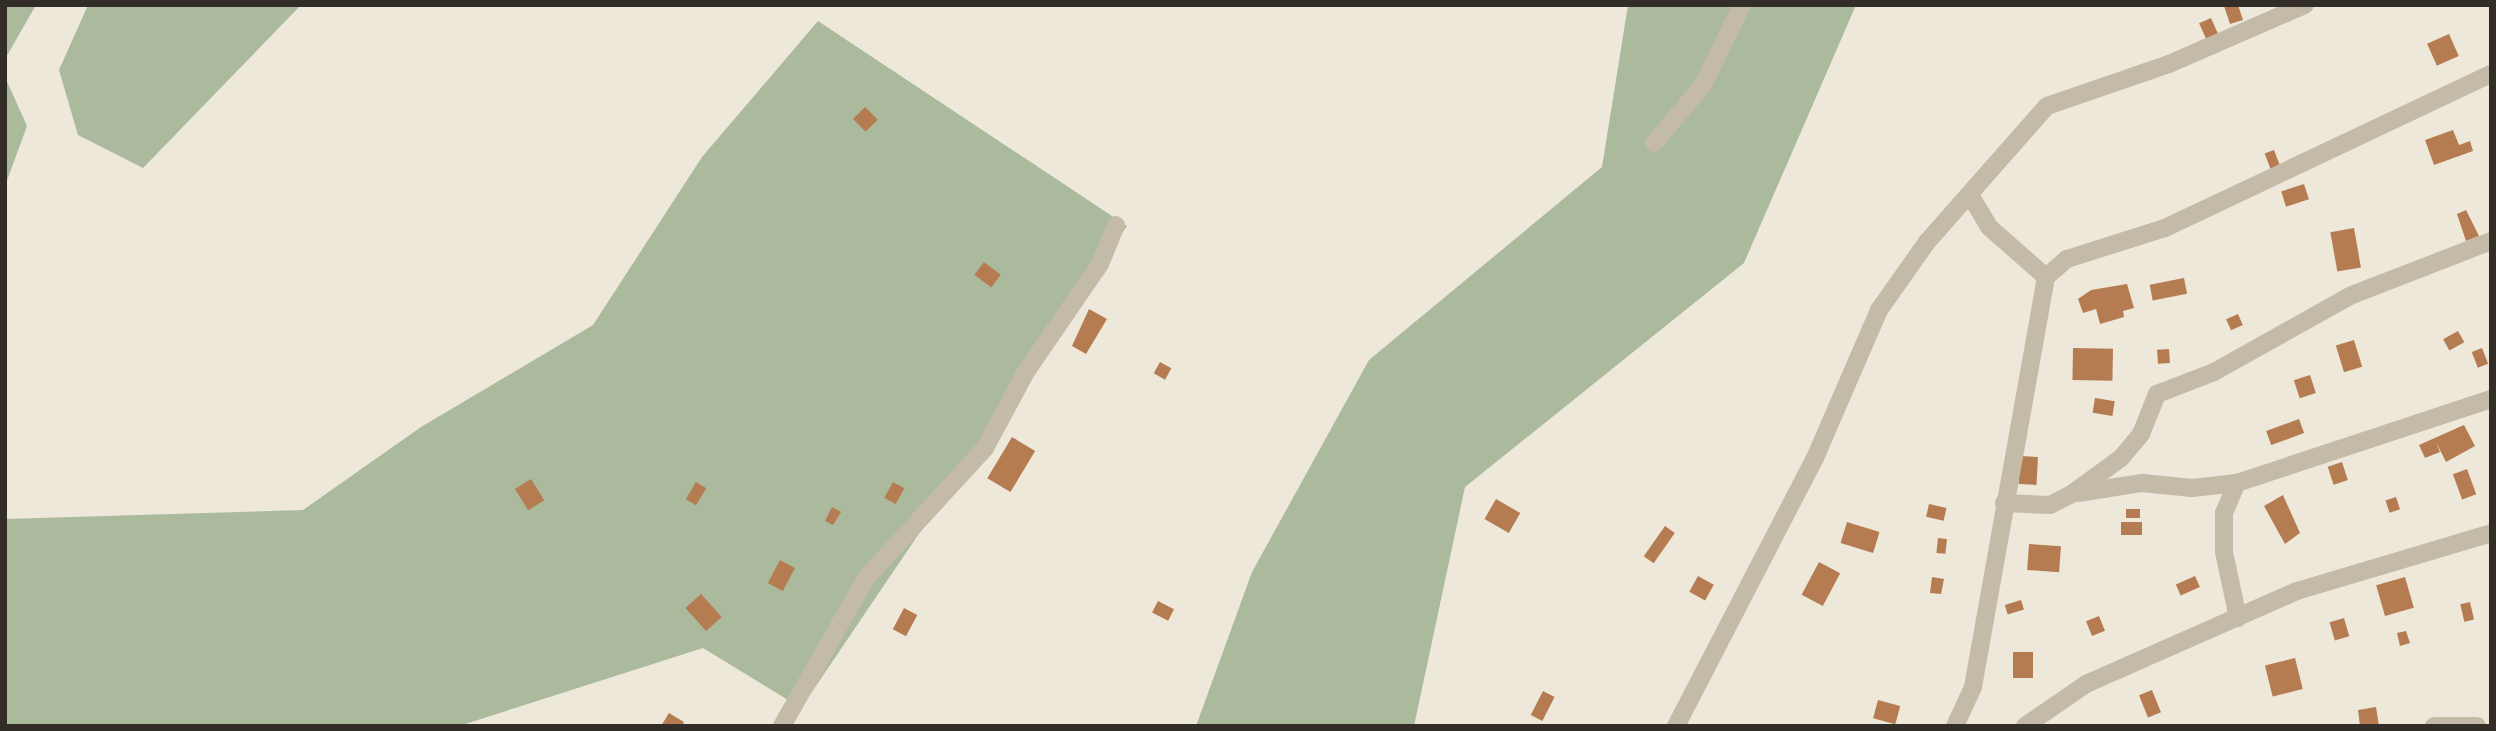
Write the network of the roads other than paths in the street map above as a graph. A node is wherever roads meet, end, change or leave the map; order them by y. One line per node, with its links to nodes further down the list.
1 (1742, 5): 4 (street)
2 (2305, 5): 5 (street)
3 (2491, 74): 8 (street)
4 (1654, 143)
5 (1970, 195): 8 (street); 16 (street)
6 (1116, 225): 15 (street)
7 (2491, 241): 11 (street)
8 (2046, 277): 12 (street)
9 (2491, 399): 10 (street)
10 (2237, 483): 11 (street); 14 (street)
11 (2070, 495): 12 (street)
12 (2004, 503): 17 (street)
13 (2491, 533): 14 (street)
14 (2238, 618): 18 (street)
15 (782, 726)
16 (1675, 726)
17 (1955, 726)
18 (2025, 726)
19 (2434, 726): 20 (street)
20 (2477, 726)

